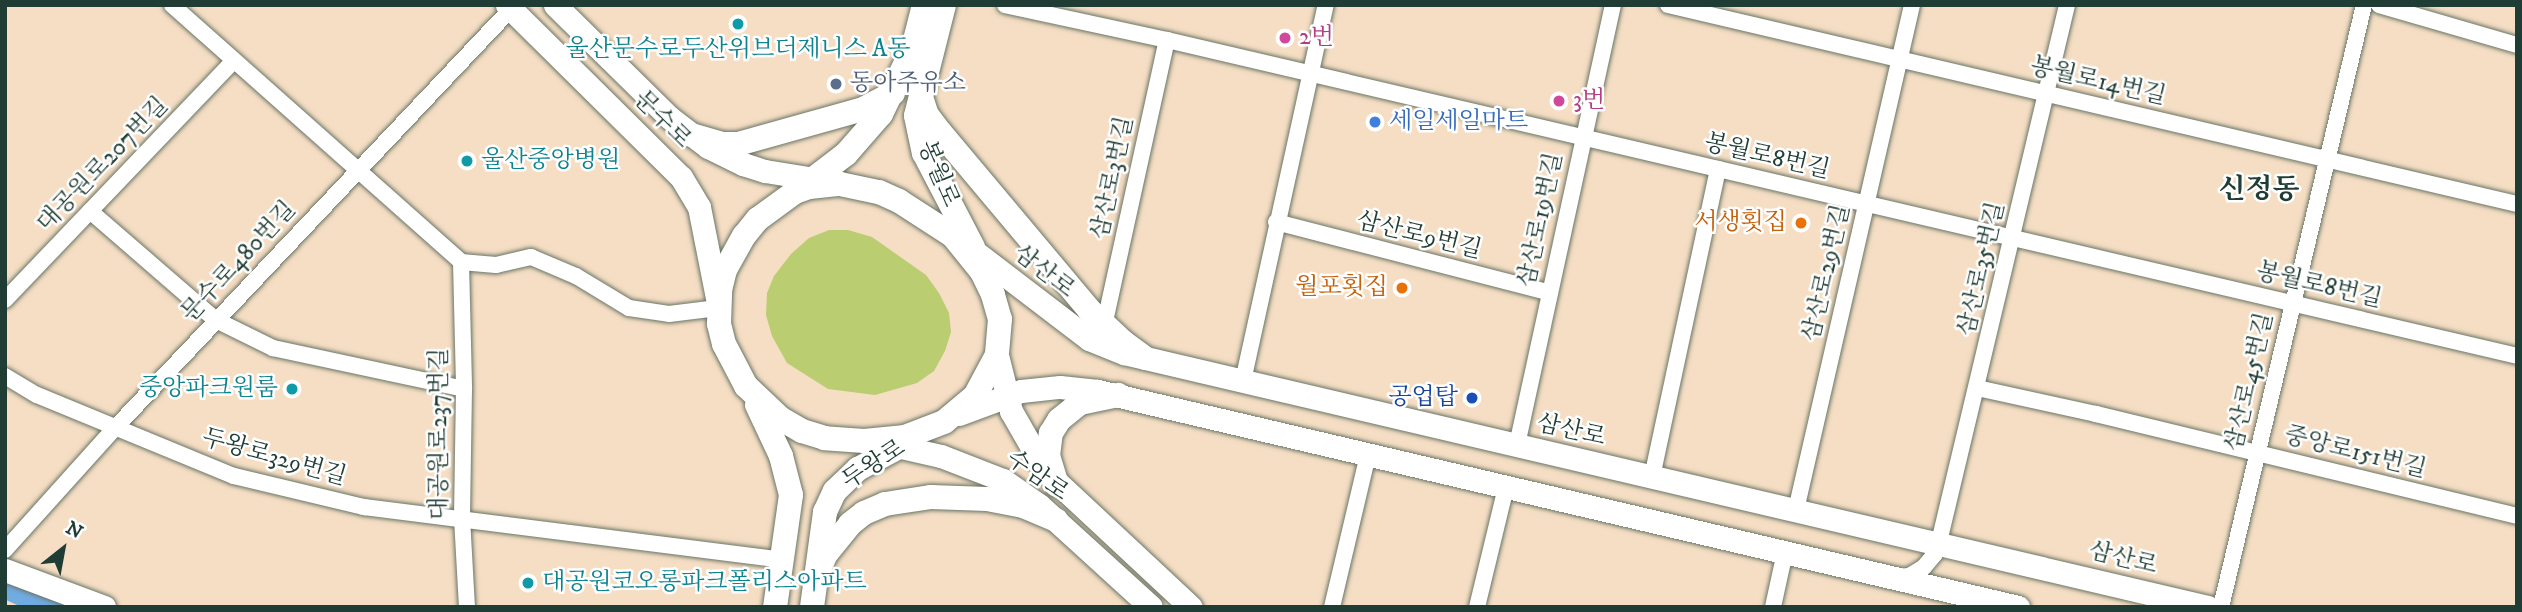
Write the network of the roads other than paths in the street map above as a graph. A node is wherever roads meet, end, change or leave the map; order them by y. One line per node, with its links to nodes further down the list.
1 (172, 5): 16 (street)
2 (555, 5): 21 (main road, 문수로)
3 (1005, 5): 13 (street, 봉월로8번길)
4 (1326, 5): 17 (street)
5 (1613, 5): 22 (street, 삼산로19번길)
6 (1668, 5): 15 (street, 봉월로14번길)
7 (1912, 5): 15 (street, 삼산로29번길)
8 (2067, 5): 19 (street, 삼산로35번길)
9 (2364, 5): 23 (street, 삼산로45번길)
10 (2379, 5): 14 (street)
11 (509, 7): 25 (street, 문수로480번길); 39 (main road, 문수로)
12 (932, 14): 18 (main road, 봉월로); 20 (main road, 봉월로)
13 (1167, 40): 17 (street, 봉월로8번길); 41 (street, 삼산로3번길)
14 (2517, 45)
15 (1900, 60): 19 (street, 봉월로14번길); 27 (street, 삼산로29번길)
16 (233, 61): 25 (street); 29 (street, 대공원로207번길)
17 (1310, 74): 22 (street, 봉월로8번길); 30 (street)
18 (894, 93): 21 (main road); 26 (main road, 봉월로)
19 (2046, 94): 23 (street, 봉월로14번길); 32 (street, 삼산로35번길)
20 (920, 97): 33 (main road, 봉월로); 41 (main road)
21 (688, 134): 26 (main road, 문수로)
22 (1582, 137): 24 (street, 봉월로8번길); 35 (street, 삼산로19번길)
23 (2327, 160): 28 (street, 봉월로14번길); 38 (street, 삼산로45번길)
24 (1718, 169): 27 (street, 봉월로8번길); 59 (street)
25 (356, 171): 34 (street); 40 (street, 문수로480번길)
26 (805, 185): 31 (main road); 39 (main road, 봉월로)
27 (1866, 204): 32 (street, 봉월로8번길); 62 (street, 삼산로29번길)
28 (2517, 204)
29 (90, 211): 37 (street, 대공원로207번길); 40 (street)
30 (1276, 222): 35 (street, 삼산로9번길); 46 (street)
31 (953, 236): 33 (main road, 삼산로); 36 (main road)
32 (2012, 237): 38 (street, 봉월로8번길); 48 (street, 삼산로35번길)
33 (976, 253): 36 (main road, 봉월로); 44 (main road, 삼산로)
34 (461, 262): 39 (street); 49 (street, 대공원로237번길)
35 (1550, 293): 55 (street, 삼산로19번길)
36 (993, 295): 42 (main road)
37 (5, 300)
38 (2292, 303): 43 (street, 봉월로8번길); 57 (street, 삼산로45번길)
39 (718, 308): 47 (main road, 봉월로)
40 (216, 320): 49 (street); 53 (street, 문수로480번길)
41 (1104, 326): 44 (main road)
42 (997, 355): 50 (main road, 수암로); 52 (main road)
43 (2517, 356)
44 (1145, 358): 46 (main road, 삼산로)
45 (5, 376): 53 (street, 두왕로329번길)
46 (1243, 382): 55 (main road, 삼산로)
47 (746, 386): 54 (main road); 69 (main road, 봉월로)
48 (1977, 388): 57 (street, 중앙로151번길); 66 (street, 삼산로35번길)
49 (464, 389): 64 (street, 대공원로237번길)
50 (1006, 395): 51 (main road); 52 (main road); 60 (main road, 수암로)
51 (1118, 396): 58 (main road); 60 (main road)
52 (944, 422): 54 (main road); 56 (main road, 두왕로)
53 (115, 428): 64 (street, 두왕로329번길); 67 (street, 문수로480번길)
54 (864, 441): 56 (main road, 수암로)
55 (1517, 445): 59 (main road, 삼산로)
56 (900, 446): 65 (main road, 수암로); 71 (main road, 두왕로)
57 (2256, 453): 63 (street, 중앙로151번길); 84 (street, 삼산로45번길)
58 (1368, 455): 61 (main road); 79 (street)
59 (1652, 477): 62 (main road, 삼산로)
60 (1058, 485): 78 (main road, 수암로)
61 (1506, 487): 68 (main road); 80 (street)
62 (1796, 510): 66 (main road, 삼산로)
63 (2517, 516)
64 (462, 518): 69 (street, 두왕로329번길); 74 (street, 대공원로237번길)
65 (1056, 520): 71 (main road); 77 (main road, 수암로)
66 (1939, 542): 72 (street); 83 (main road, 삼산로)
67 (5, 550)
68 (1785, 552): 72 (main road); 81 (street)
69 (782, 560): 75 (main road, 봉월로)
70 (5, 570): 73 (main road)
71 (816, 576): 76 (main road, 두왕로)
72 (1892, 577): 82 (main road)
73 (104, 607)
74 (467, 607)
75 (775, 607)
76 (812, 607)
77 (1151, 607)
78 (1191, 607)
79 (1332, 607)
80 (1477, 607)
81 (1773, 607)
82 (2018, 607)
83 (2208, 607)
84 (2221, 607)

